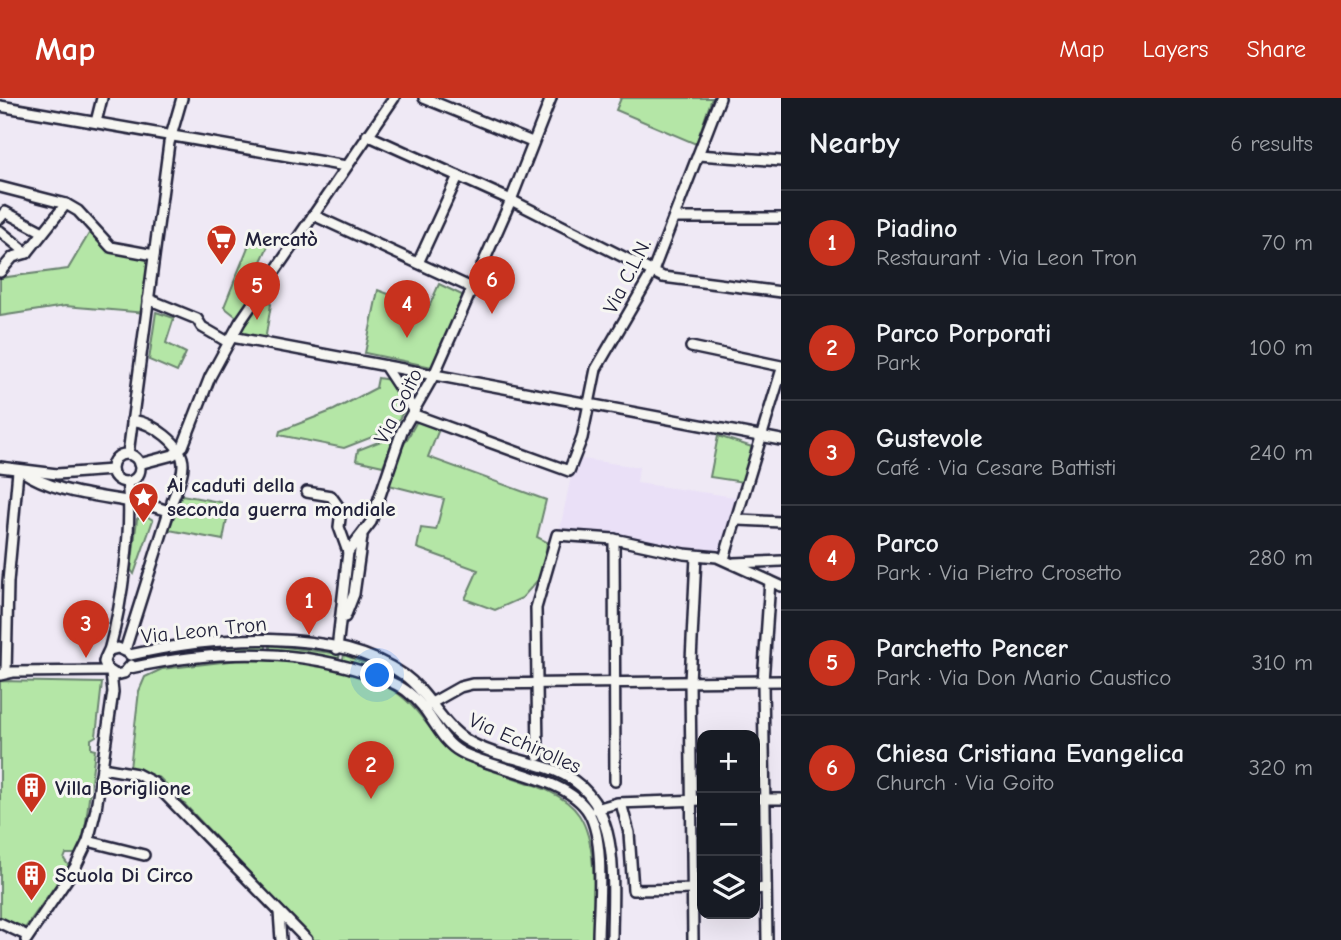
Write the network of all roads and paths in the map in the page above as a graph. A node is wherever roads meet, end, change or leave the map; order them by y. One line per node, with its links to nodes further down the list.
1 (102, 98): 8 (street)
2 (182, 98): 9 (street)
3 (394, 98): 10 (street)
4 (425, 98): 11 (street)
5 (551, 98): 11 (street, Via Goito)
6 (720, 98): 12 (street, Via C.L.N.)
7 (0, 106): 8 (street)
8 (96, 122): 9 (street)
9 (172, 135): 14 (street); 26 (street)
10 (367, 135): 14 (street); 15 (street)
11 (532, 142): 17 (street, Via Goito)
12 (698, 155): 13 (street); 21 (street, Via C.L.N.)
13 (781, 161)
14 (346, 166): 19 (street)
15 (458, 176): 17 (street); 27 (street)
16 (0, 187): 18 (street)
17 (511, 200): 28 (street); 30 (street, Via Goito)
18 (66, 204): 24 (street); 26 (street)
19 (313, 215): 27 (street); 33 (street)
20 (0, 218): 24 (street)
21 (674, 218): 22 (street); 28 (street, Via C.L.N.)
22 (781, 218)
23 (0, 231): 25 (street)
24 (43, 232): 25 (street)
25 (27, 253): 29 (street)
26 (154, 256): 32 (street)
27 (418, 263): 30 (street)
28 (653, 271): 31 (street); 38 (street, Via C.L.N.)
29 (0, 272)
30 (472, 288): 37 (street, Via Goito)
31 (781, 292)
32 (148, 299): 33 (street); 40 (street)
33 (230, 339): 35 (street); 43 (street)
34 (691, 347): 36 (street)
35 (385, 366): 37 (street); 39 (street)
36 (781, 369): 41 (street)
37 (434, 375): 38 (street); 39 (street, Via Goito)
38 (589, 404): 39 (street, Via C.L.N.); 41 (street)
39 (413, 412): 55 (street, Via Goito)
40 (132, 420): 43 (street); 44 (street)
41 (761, 438): 42 (street); 53 (street)
42 (781, 440)
43 (179, 452): 45 (street); 52 (street)
44 (128, 454): 45 (street); 47 (street)
45 (139, 464): 49 (street)
46 (0, 467): 48 (street)
47 (112, 470): 48 (street); 49 (street)
48 (20, 471): 51 (street); 63 (street)
49 (127, 482): 51 (street)
50 (307, 492): 57 (street, Via Goito)
51 (129, 500): 65 (street); 69 (street)
52 (172, 502)
53 (738, 520): 54 (street); 59 (street)
54 (781, 522)
55 (362, 537): 57 (street, Via Goito); 66 (street, Via Goito)
56 (614, 539): 58 (street); 78 (street); 79 (street)
57 (348, 552): 66 (street, Via Goito)
58 (696, 556): 59 (street); 76 (street)
59 (723, 559): 61 (street)
60 (781, 561): 61 (street)
61 (734, 563): 62 (street)
62 (770, 581): 64 (street); 77 (street)
63 (4, 582): 74 (street)
64 (781, 586)
65 (116, 622): 68 (street); 69 (street)
66 (342, 626): 67 (street, Via Goito)
67 (337, 649): 69 (street, Via Leon Tron); 80 (street, Via Leon Tron)
68 (110, 650): 69 (street, Via Leon Tron); 70 (street)
69 (125, 651): 71 (street)
70 (104, 662): 72 (street); 73 (street)
71 (130, 668): 73 (street); 81 (street, Via Leon Tron)
72 (83, 673): 73 (street); 74 (street)
73 (113, 673): 83 (street)
74 (3, 674)
75 (781, 681): 77 (street)
76 (690, 682): 77 (street); 79 (street); 89 (street)
77 (763, 682): 85 (street)
78 (537, 683): 79 (street); 80 (street); 82 (street)
79 (614, 683): 84 (street)
80 (433, 703): 81 (street); 91 (street, Via Echirolles)
81 (424, 707): 93 (street, Via Echirolles)
82 (538, 756)
83 (102, 768): 94 (street); 101 (street)
84 (615, 781)
85 (759, 793)
86 (760, 799): 87 (street)
87 (781, 799)
88 (697, 800): 89 (street)
89 (691, 801): 90 (street); 96 (street)
90 (621, 803): 91 (street); 98 (street)
91 (598, 807): 93 (street); 107 (street, Via Echirolles)
92 (760, 812): 97 (street)
93 (589, 814): 106 (street)
94 (88, 841): 95 (street); 103 (street)
95 (145, 855)
96 (697, 876)
97 (766, 888): 99 (street); 109 (street)
98 (697, 889)
99 (760, 889)
100 (697, 899): 108 (street)
101 (279, 912): 104 (street); 105 (street)
102 (0, 923): 103 (street)
103 (27, 938)
104 (281, 940)
105 (307, 940)
106 (598, 940)
107 (612, 940)
108 (693, 940)
109 (766, 940)

